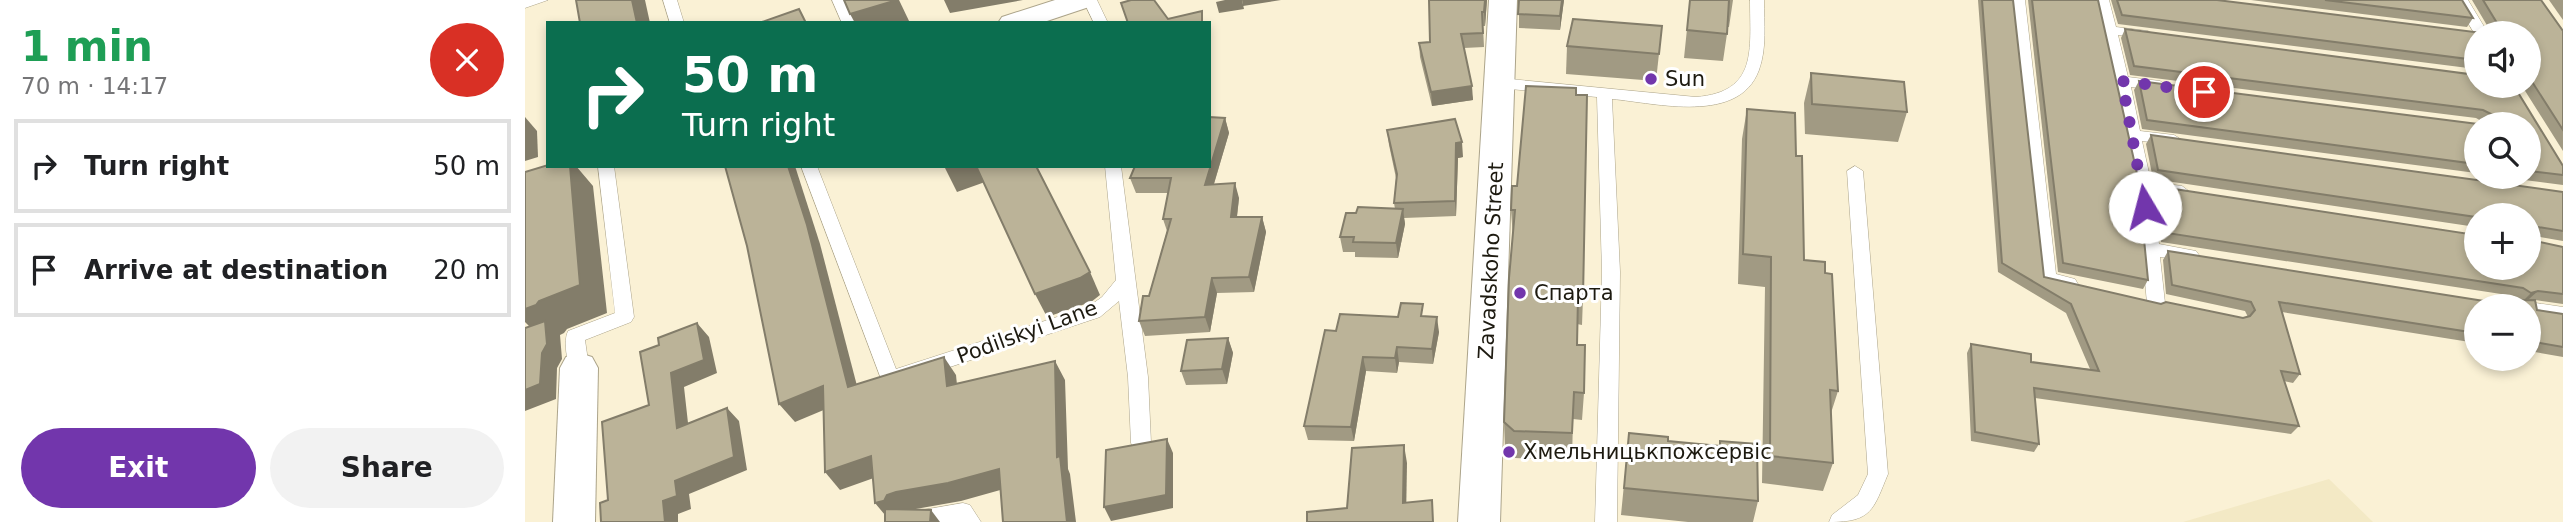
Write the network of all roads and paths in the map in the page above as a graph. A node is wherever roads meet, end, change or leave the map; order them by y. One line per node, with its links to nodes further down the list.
1 (541, 0): 11 (lane)
2 (670, 0): 12 (lane)
3 (839, 0): 13 (lane)
4 (1082, 0): 14 (street)
5 (1090, 0): 15 (lane)
6 (1503, 0): 20 (street, Zavadskoho Street)
7 (1757, 0): 22 (lane)
8 (2018, 0): 34 (lane)
9 (2102, 0): 17 (lane)
10 (2461, 0): 16 (lane)
11 (525, 4)
12 (676, 21)
13 (848, 21)
14 (1018, 21)
15 (1100, 21)
16 (2468, 21)
17 (2110, 30): 18 (lane); 19 (lane)
18 (2164, 37)
19 (2122, 81): 21 (lane); 23 (lane)
20 (1499, 83): 22 (lane); 43 (street, Zavadskoho Street)
21 (2176, 88)
22 (1604, 92): 44 (lane)
23 (2133, 135): 24 (lane); 29 (lane)
24 (2186, 142)
25 (606, 168): 38 (lane)
26 (811, 168): 33 (lane, Podilskyi Lane)
27 (1113, 168): 33 (lane)
28 (1855, 171): 45 (lane)
29 (2144, 186): 30 (lane); 31 (lane)
30 (2197, 194)
31 (2149, 249): 32 (lane); 35 (lane)
32 (2203, 257)
33 (1125, 281): 39 (lane)
34 (2088, 288)
35 (2156, 303)
36 (2541, 311): 37 (lane)
37 (2563, 314)
38 (579, 368): 40 (street)
39 (1140, 443)
40 (574, 522)
41 (911, 522): 42 (lane)
42 (971, 522)
43 (1479, 522)
44 (1606, 522)
45 (1840, 522)

